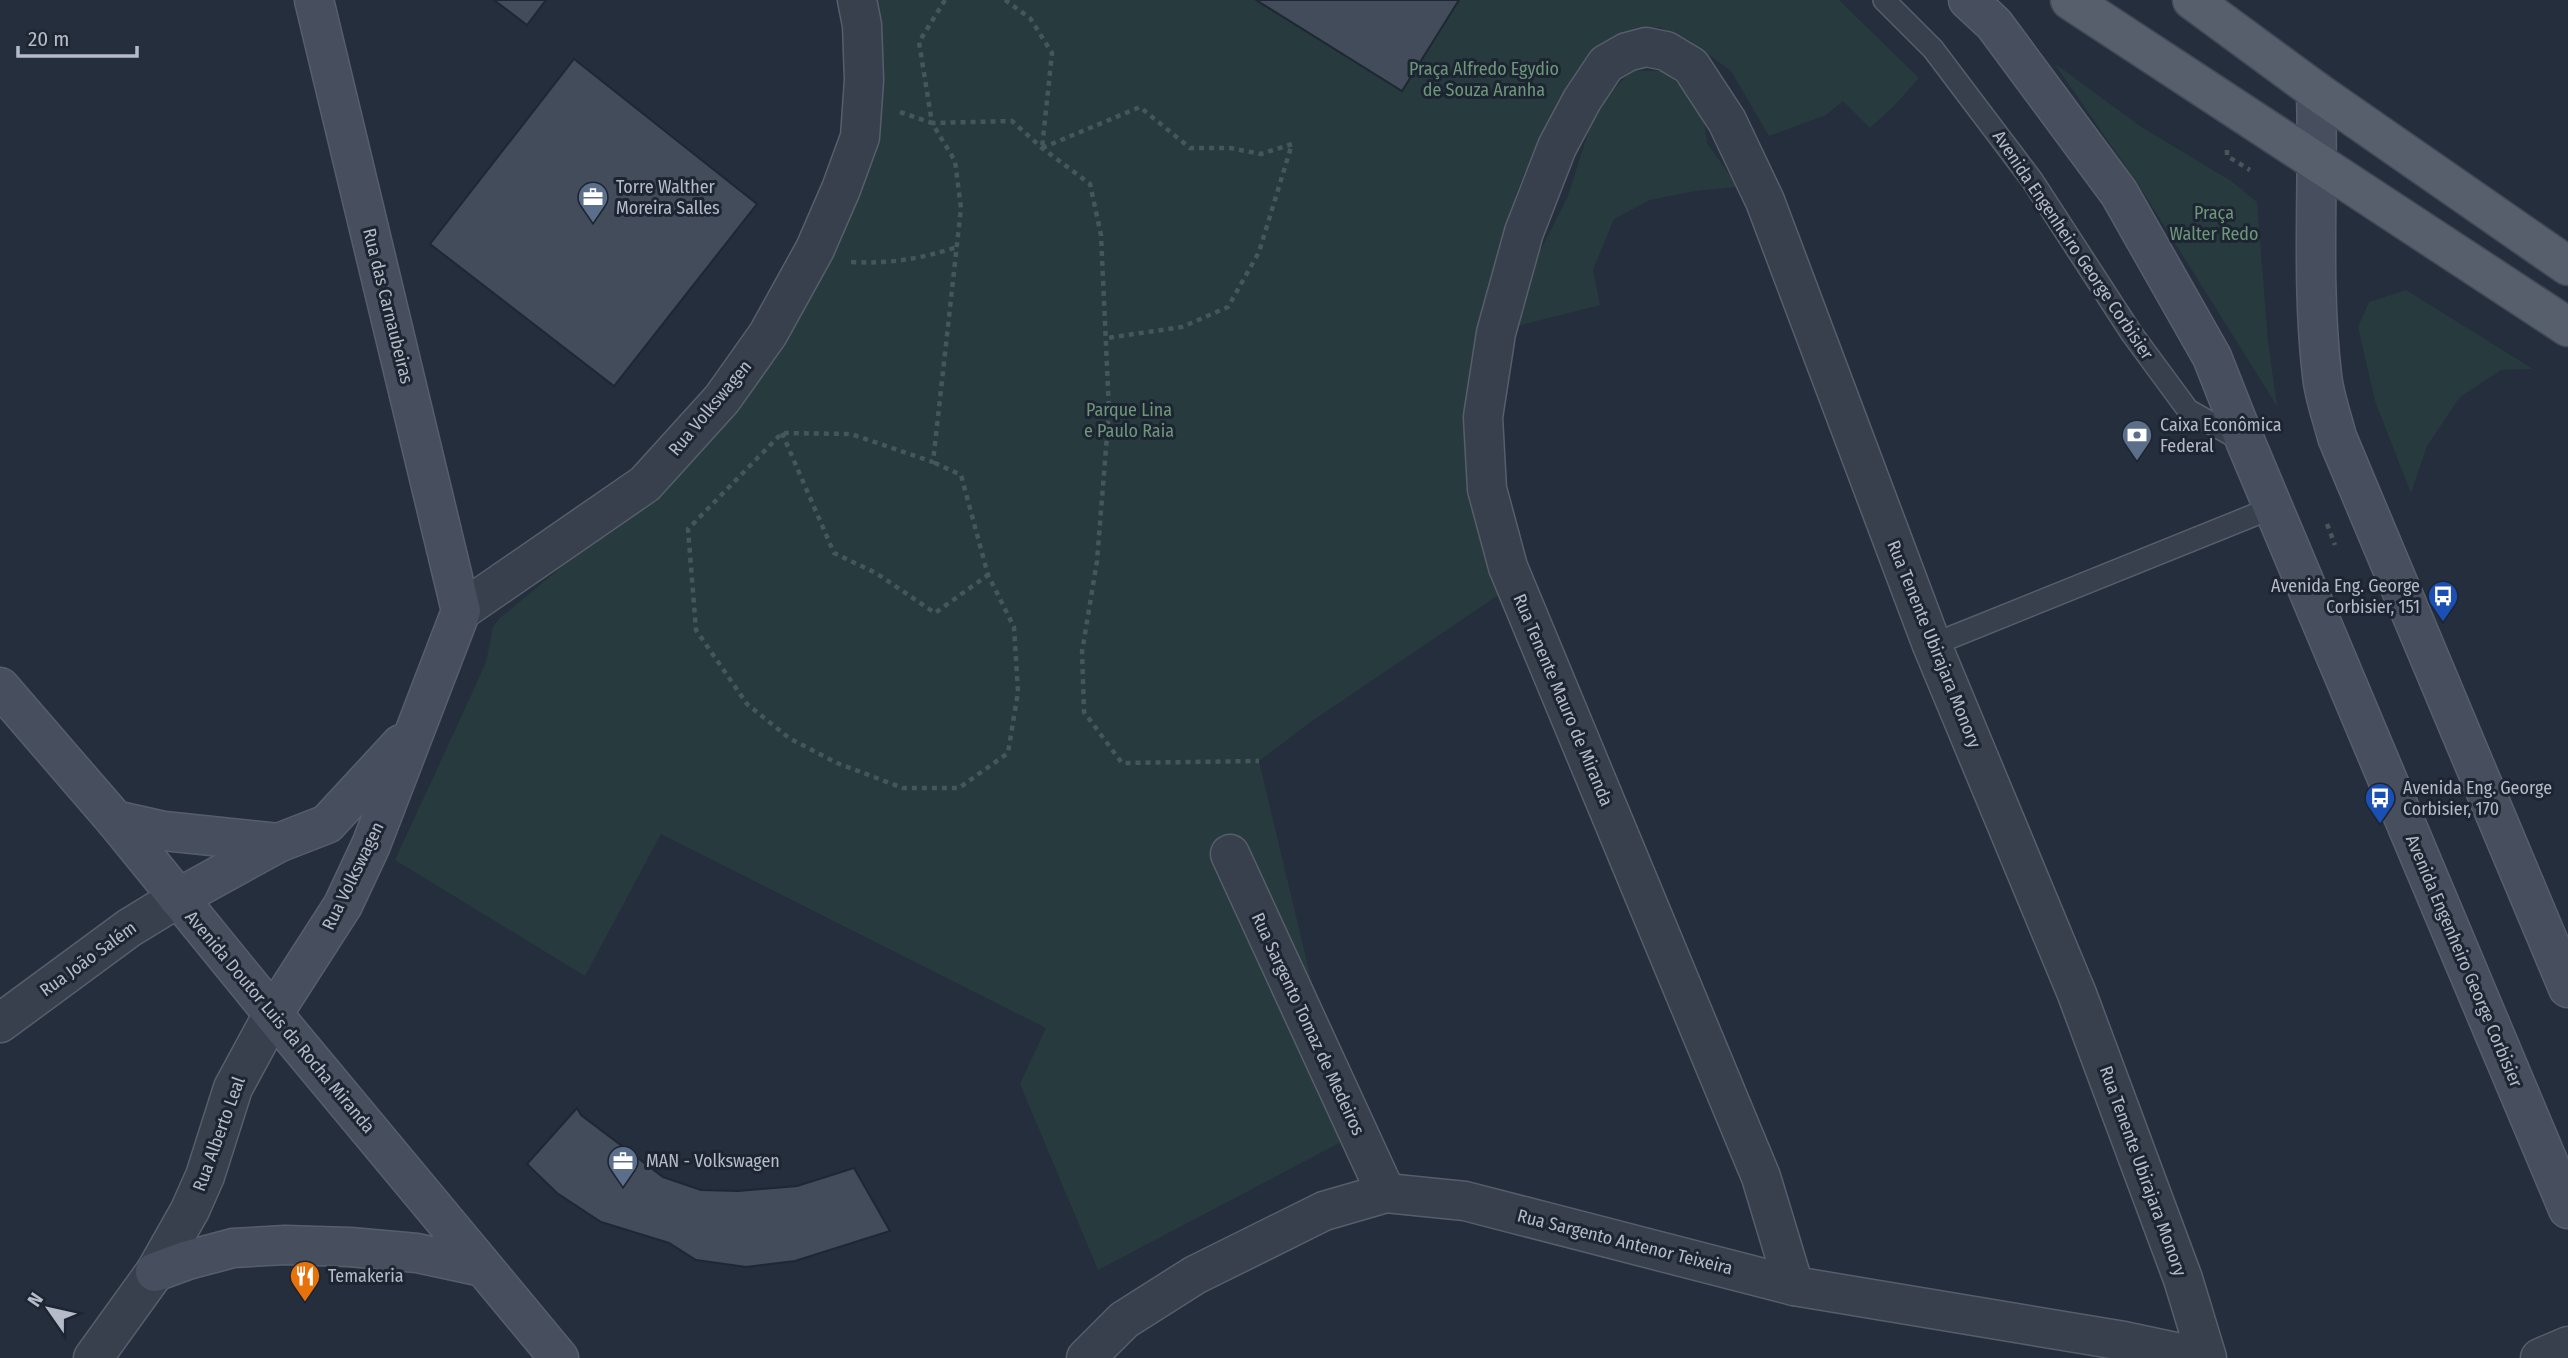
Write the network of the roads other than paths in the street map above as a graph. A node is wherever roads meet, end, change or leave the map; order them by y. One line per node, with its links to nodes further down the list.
1 (314, 0): 14 (street, Rua das Carnaubeiras)
2 (857, 0): 14 (street, Rua Volkswagen)
3 (1884, 0): 12 (lane, Avenida Engenheiro George Corbisier)
4 (1968, 0): 12 (street, Avenida Engenheiro George Corbisier)
5 (2070, 0): 9 (main road)
6 (2192, 0): 7 (main road)
7 (2316, 91): 9 (street); 10 (main road)
8 (1581, 100): 15 (street, Rua Tenente Ubirajara Monory); 31 (street, Rua Tenente Mauro de Miranda)
9 (2318, 163): 11 (main road); 24 (street)
10 (2568, 266)
11 (2568, 327)
12 (2246, 443): 13 (street, Avenida Engenheiro George Corbisier)
13 (2274, 507): 15 (lane); 28 (street, Avenida Engenheiro George Corbisier)
14 (461, 611): 17 (street, Rua Volkswagen)
15 (1932, 645): 36 (street, Rua Tenente Ubirajara Monory)
16 (5, 704): 18 (street, Avenida Doutor Luis da Rocha Miranda)
17 (415, 730): 19 (street, Rua Volkswagen); 21 (street, Rua Volkswagen)
18 (115, 820): 20 (street); 23 (street, Avenida Doutor Luis da Rocha Miranda)
19 (327, 824): 20 (street, Rua Volkswagen); 21 (street)
20 (278, 843): 23 (street, Rua Volkswagen)
21 (371, 845): 25 (street, Rua Volkswagen)
22 (1230, 854): 27 (street, Rua Sargento Tomaz de Medeiros)
23 (178, 898): 25 (street, Avenida Doutor Luis da Rocha Miranda); 26 (street, Rua João Salém)
24 (2568, 988)
25 (273, 1014): 29 (street, Avenida Doutor Luis da Rocha Miranda); 30 (street, Rua Alberto Leal)
26 (0, 1023)
27 (1385, 1193): 31 (street, Rua Sargento Antenor Teixeira); 35 (street, Rua Sargento Antenor Teixeira)
28 (2568, 1209)
29 (482, 1267): 30 (street); 34 (street, Avenida Doutor Luis da Rocha Miranda)
30 (155, 1272): 33 (street, Rua Alberto Leal)
31 (1794, 1286): 36 (street, Rua Sargento Antenor Teixeira)
32 (2568, 1346): 37 (street)
33 (93, 1358)
34 (559, 1358)
35 (1086, 1358)
36 (2205, 1358)
37 (2540, 1358)

